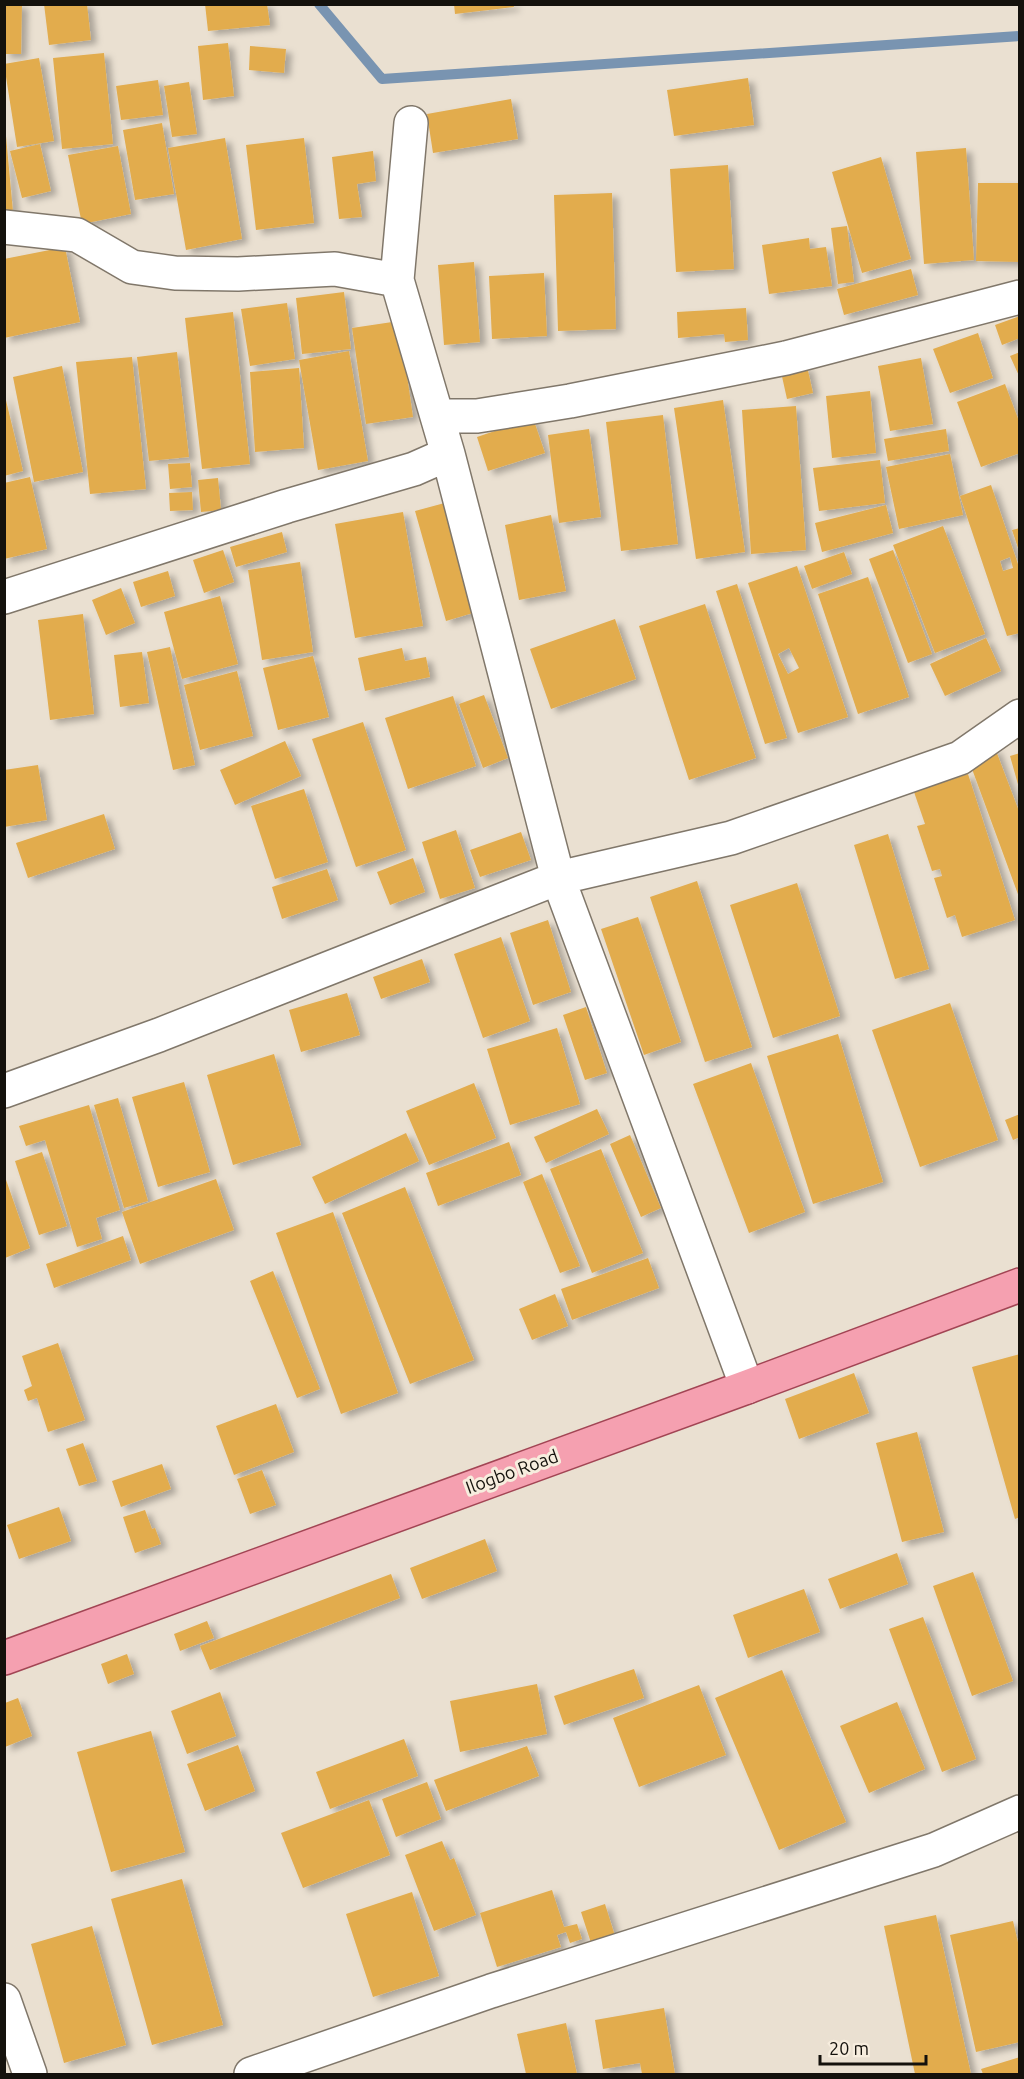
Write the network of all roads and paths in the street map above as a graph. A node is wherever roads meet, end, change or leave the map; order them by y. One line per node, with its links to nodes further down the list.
1 (411, 123): 3 (street)
2 (4, 227): 3 (street)
3 (397, 280): 5 (street)
4 (1020, 297): 5 (street)
5 (437, 416): 6 (street)
6 (448, 454): 7 (street); 9 (street)
7 (4, 597)
8 (1020, 716): 9 (street)
9 (558, 878): 10 (street); 12 (street)
10 (4, 1091)
11 (1020, 1285): 12 (main road, Ilogbo Road)
12 (747, 1387): 13 (main road, Ilogbo Road)
13 (4, 1658)
14 (1020, 1812): 17 (street)
15 (4, 2000): 16 (street)
16 (30, 2074)
17 (251, 2074)

